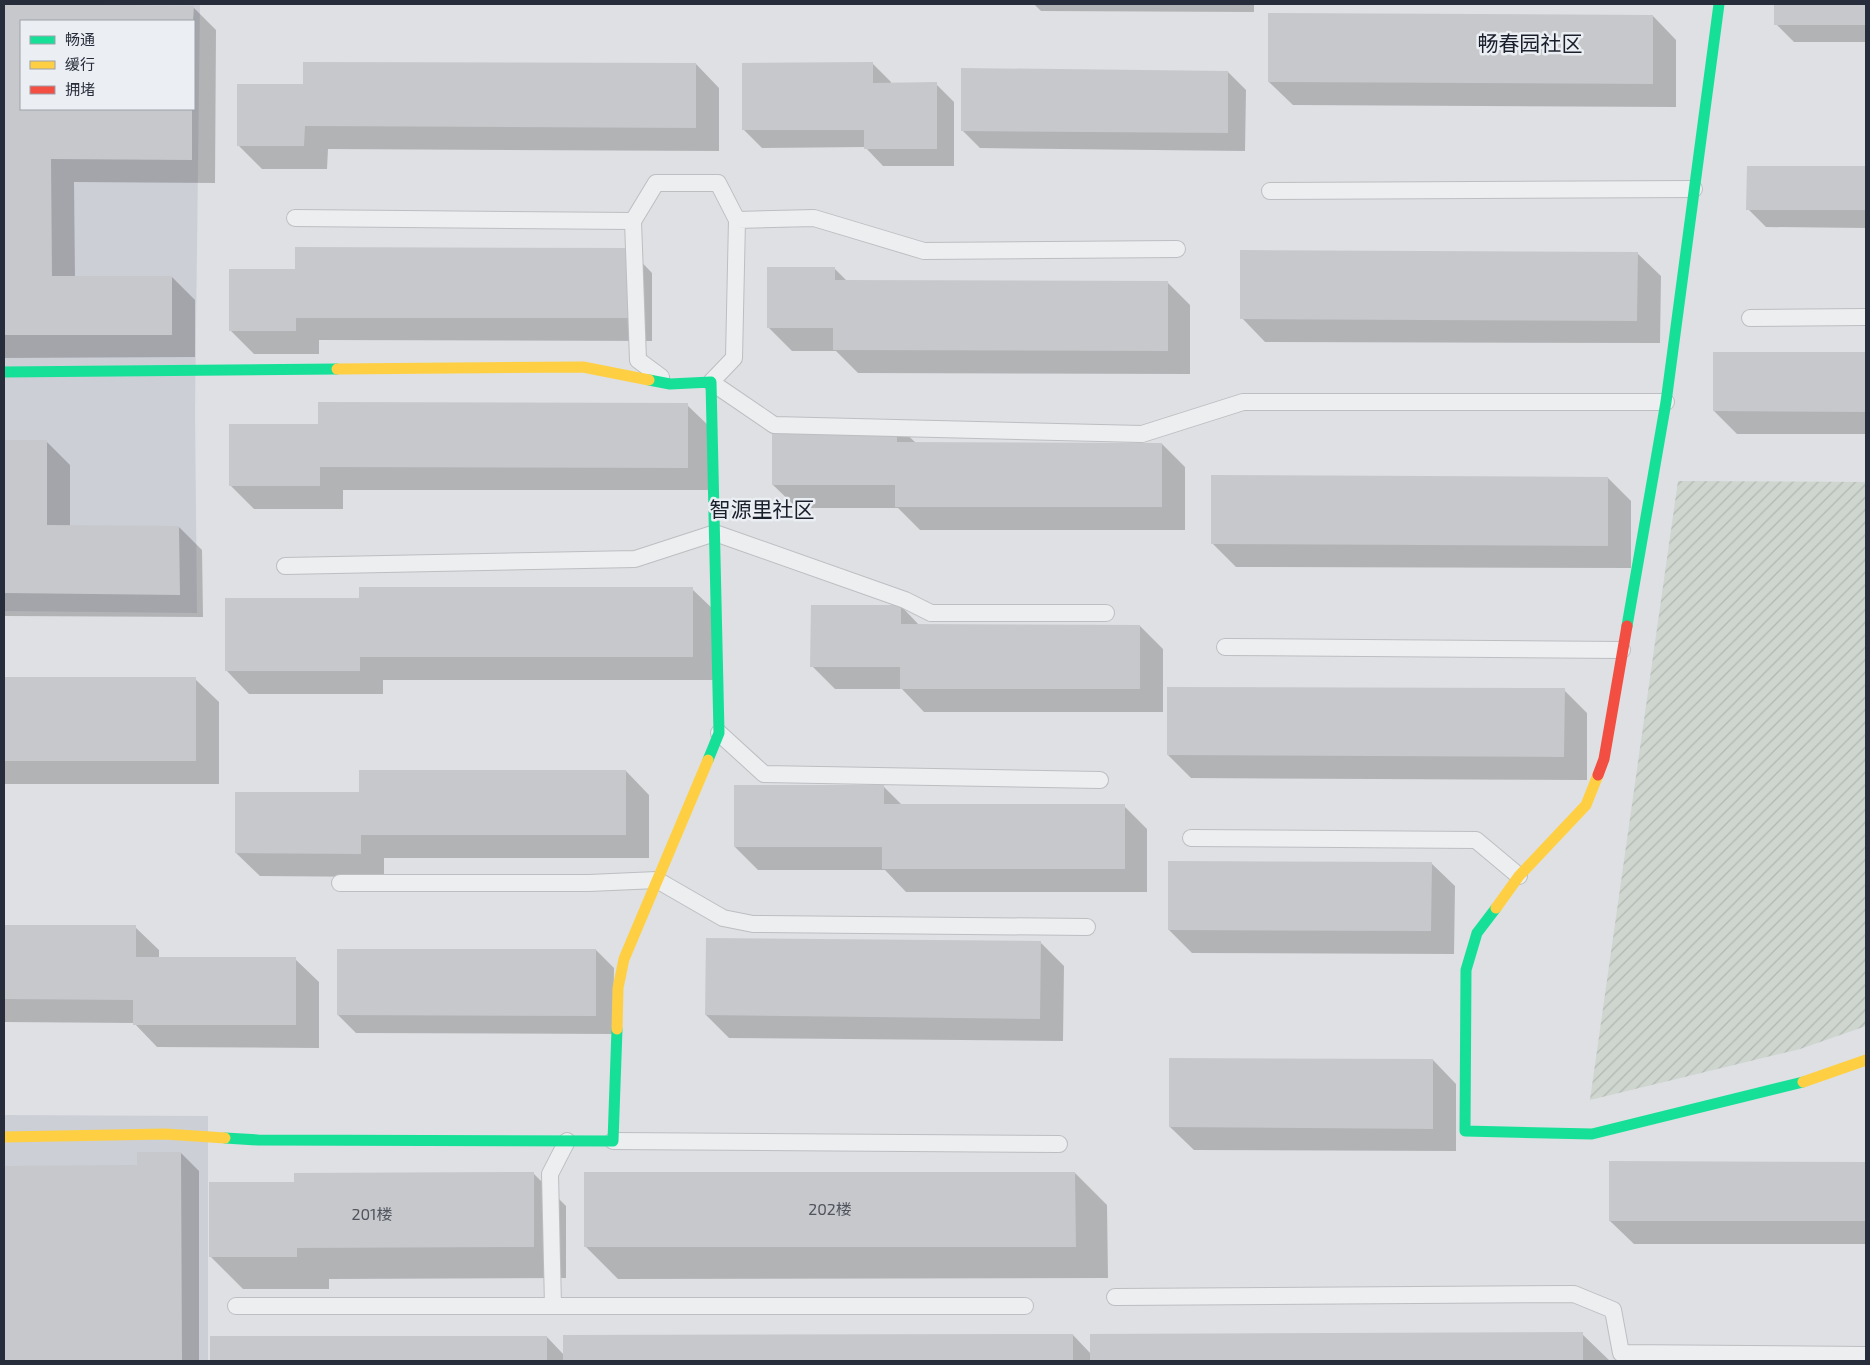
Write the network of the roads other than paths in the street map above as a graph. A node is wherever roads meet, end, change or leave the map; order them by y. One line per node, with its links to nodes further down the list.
1 (1719, 4): 2 (street)
2 (1694, 189): 3 (lane); 13 (street)
3 (1270, 191)
4 (296, 218): 6 (lane)
5 (737, 220): 6 (lane); 7 (lane); 11 (lane)
6 (633, 221): 12 (lane)
7 (1177, 249)
8 (1750, 318): 9 (lane)
9 (1866, 318)
10 (4, 372): 12 (street)
11 (711, 382): 12 (street); 13 (lane); 14 (street)
12 (670, 384)
13 (1666, 402): 18 (street)
14 (715, 533): 15 (lane); 16 (lane); 19 (street)
15 (285, 566)
16 (1106, 613)
17 (1225, 647): 18 (lane)
18 (1622, 650): 22 (street)
19 (719, 733): 20 (lane); 23 (street)
20 (1100, 780)
21 (1191, 838): 22 (lane)
22 (1519, 876): 26 (street)
23 (657, 880): 24 (lane); 25 (lane); 29 (street)
24 (340, 883)
25 (1087, 927)
26 (1866, 1060)
27 (4, 1137): 28 (street)
28 (567, 1141): 29 (street); 33 (lane)
29 (613, 1141): 30 (lane)
30 (1059, 1144)
31 (1115, 1297): 36 (lane)
32 (236, 1306): 33 (lane)
33 (553, 1306): 34 (lane)
34 (1025, 1306)
35 (1866, 1356): 36 (lane)
36 (1621, 1357)

